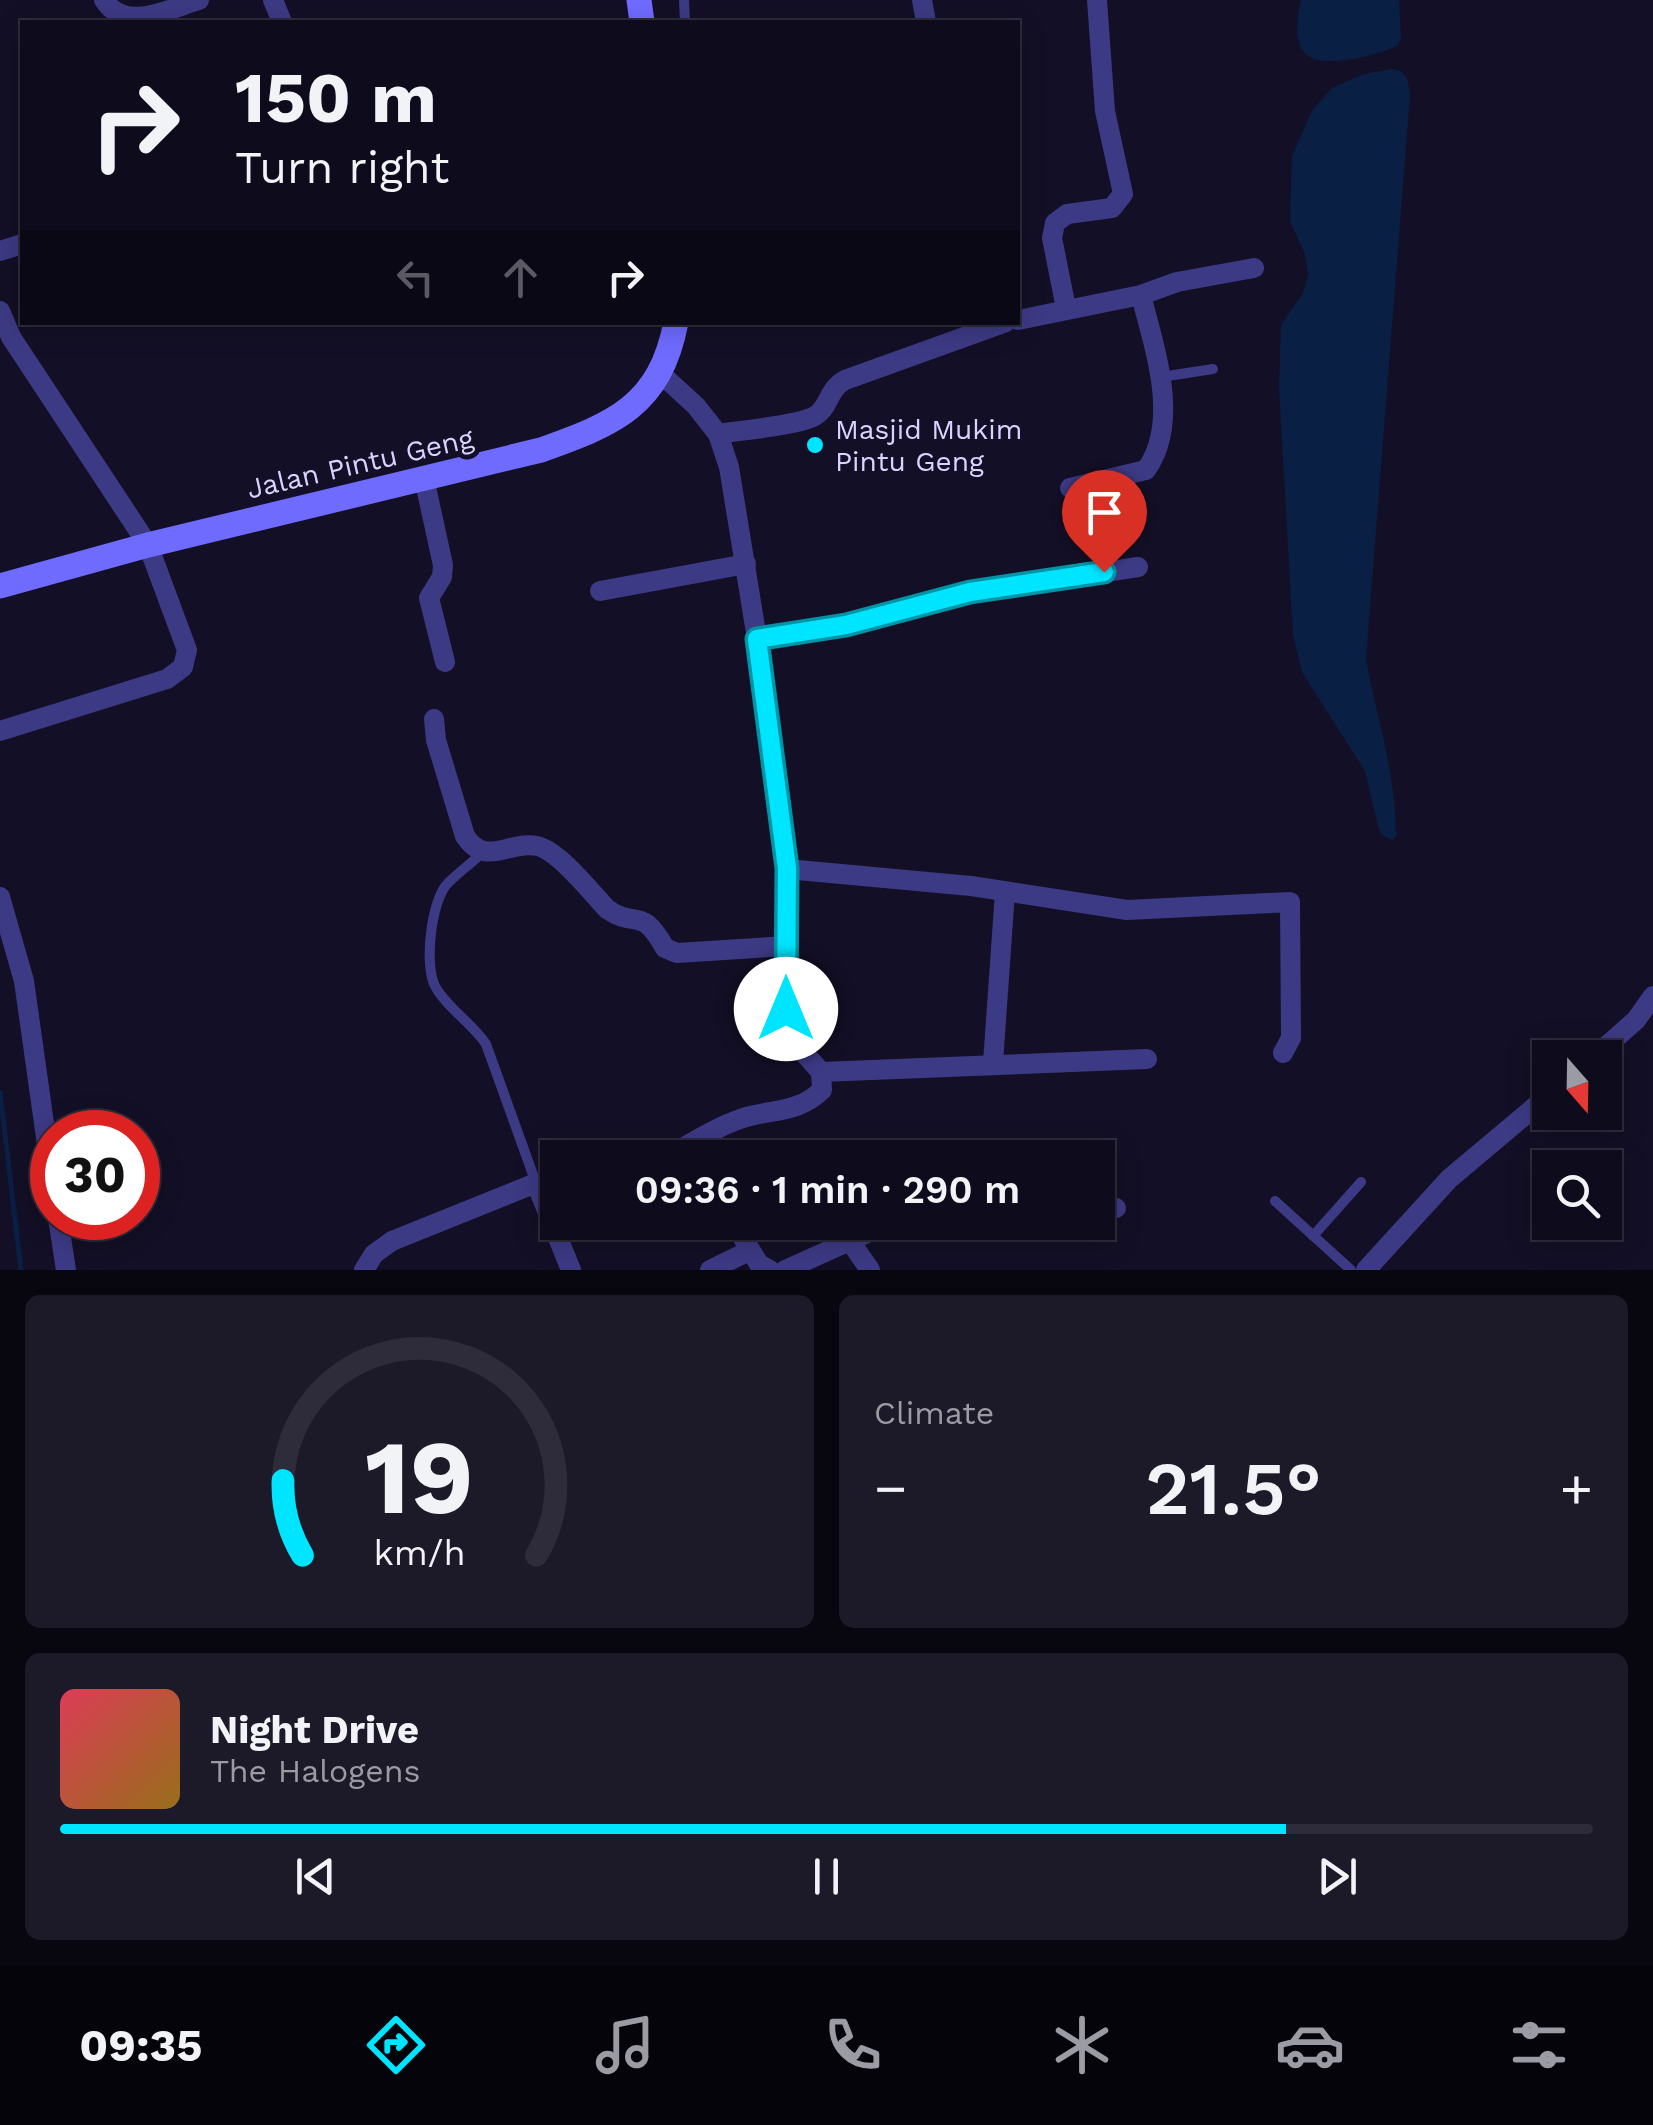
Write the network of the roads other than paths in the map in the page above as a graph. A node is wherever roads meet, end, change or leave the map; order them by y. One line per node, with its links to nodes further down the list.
1 (104, 0): 2 (street)
2 (199, 0)
3 (1097, 0): 6 (street)
4 (1254, 268): 5 (street)
5 (1141, 295): 6 (street); 13 (street)
6 (1066, 308): 8 (street)
7 (0, 311): 17 (street)
8 (1020, 320)
9 (675, 325): 12 (main road, Jalan Pintu Geng)
10 (998, 325): 14 (street)
11 (1213, 369): 13 (lane)
12 (660, 373): 14 (street); 15 (main road, Jalan Pintu Geng)
13 (1160, 377): 16 (street)
14 (718, 434): 18 (street)
15 (424, 478): 17 (main road, Jalan Pintu Geng); 23 (street)
16 (1070, 488)
17 (148, 545): 20 (main road, Jalan Pintu Geng); 25 (street)
18 (746, 564): 21 (street); 22 (street)
19 (1138, 567): 22 (street)
20 (0, 586)
21 (600, 590)
22 (757, 639): 27 (street)
23 (445, 662)
24 (434, 719): 26 (street)
25 (0, 731)
26 (483, 852): 30 (street); 41 (lane)
27 (787, 868): 28 (street); 30 (street)
28 (1005, 892): 33 (street); 35 (street)
29 (0, 898): 38 (street)
30 (786, 946): 36 (street)
31 (1653, 996): 32 (street)
32 (1614, 1040)
33 (1284, 1053)
34 (1148, 1059): 35 (street)
35 (994, 1063): 36 (street)
36 (822, 1072): 39 (street)
37 (1532, 1109): 58 (street)
38 (42, 1110)
39 (709, 1140)
40 (1362, 1182): 44 (lane)
41 (536, 1183): 42 (street); 51 (street)
42 (540, 1191)
43 (1275, 1202): 44 (lane)
44 (1313, 1236): 57 (lane)
45 (61, 1240): 50 (street)
46 (561, 1240): 52 (street)
47 (742, 1240): 49 (street)
48 (850, 1241): 55 (street); 56 (street)
49 (749, 1252): 53 (street); 54 (street)
50 (66, 1270)
51 (364, 1270)
52 (571, 1270)
53 (710, 1270)
54 (770, 1270)
55 (785, 1270)
56 (870, 1270)
57 (1351, 1270)
58 (1366, 1270)

